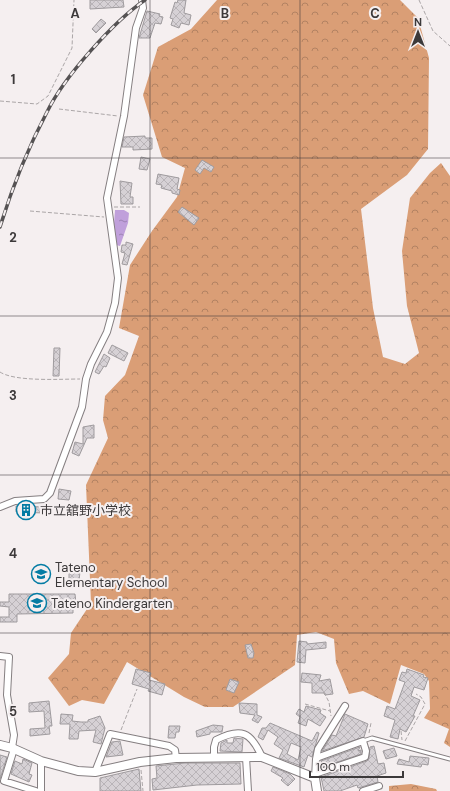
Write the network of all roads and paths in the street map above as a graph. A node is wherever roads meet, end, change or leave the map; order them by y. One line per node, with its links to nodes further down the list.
1 (74, 0): 5 (path)
2 (142, 0): 7 (street)
3 (419, 0): 4 (path)
4 (450, 46)
5 (0, 101)
6 (59, 109): 7 (path)
7 (124, 116): 8 (street)
8 (107, 207): 9 (path); 11 (street)
9 (140, 207)
10 (30, 212): 11 (path)
11 (109, 218): 13 (street)
12 (0, 372): 13 (path)
13 (86, 379): 14 (street)
14 (0, 507)
15 (0, 656): 29 (street)
16 (321, 687): 21 (path)
17 (137, 689): 25 (path)
18 (416, 694): 28 (path)
19 (305, 704): 21 (path)
20 (345, 706): 23 (street)
21 (330, 711): 23 (path)
22 (371, 723): 26 (path)
23 (331, 728): 34 (street)
24 (401, 731): 28 (path)
25 (119, 735): 33 (street); 38 (street)
26 (366, 740): 28 (lane); 34 (street); 39 (street)
27 (0, 745): 29 (street)
28 (402, 747): 35 (lane)
29 (13, 749): 36 (street); 41 (street)
30 (214, 757): 31 (street); 32 (street); 33 (street)
31 (246, 757): 32 (street); 44 (street)
32 (262, 757): 39 (street)
33 (176, 758): 37 (street)
34 (316, 759): 39 (street)
35 (450, 760)
36 (41, 761): 38 (street); 42 (street)
37 (140, 762): 38 (street); 43 (path)
38 (96, 772)
39 (315, 776): 45 (street)
40 (379, 786): 46 (street)
41 (36, 791)
42 (41, 791)
43 (143, 791)
44 (248, 791)
45 (317, 791)
46 (363, 791)

